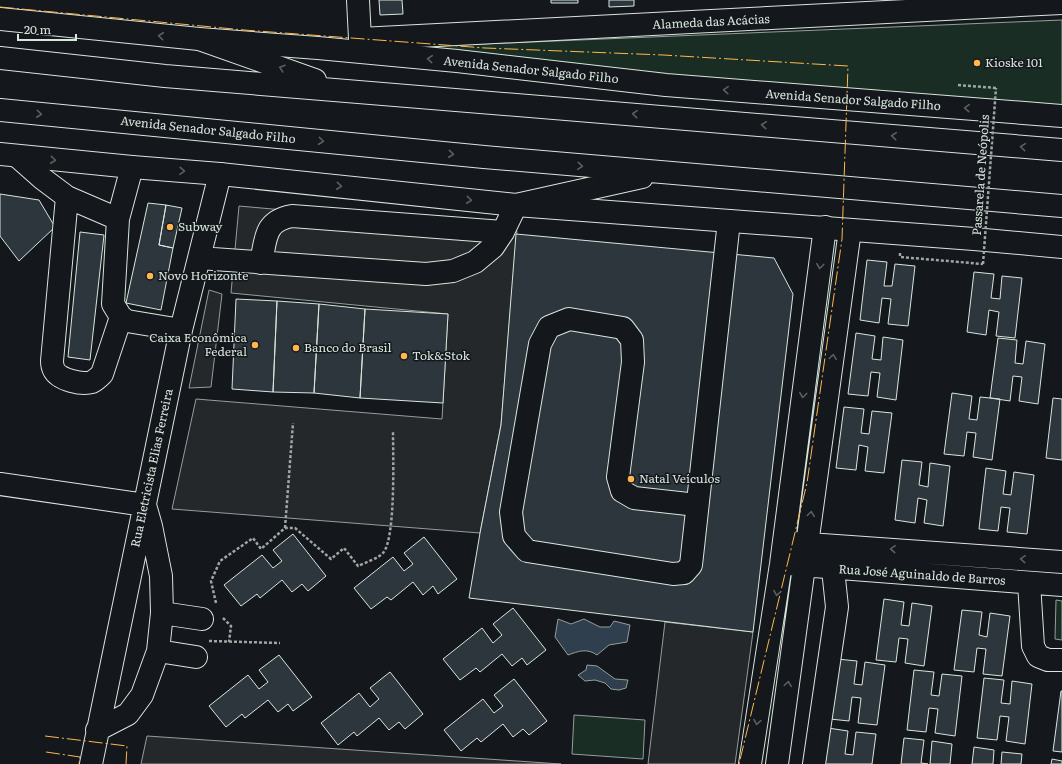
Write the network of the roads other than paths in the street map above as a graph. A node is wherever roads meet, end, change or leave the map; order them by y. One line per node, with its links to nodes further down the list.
1 (358, 0): 4 (main road, Alameda das Acácias)
2 (1062, 3): 3 (main road, Alameda das Acácias)
3 (939, 5): 4 (main road, Alameda das Acácias)
4 (795, 9)
5 (0, 19): 6 (main road, Avenida Senador Salgado Filho, one-way to 5)
6 (199, 40): 8 (main road, one-way to 6); 10 (main road, Avenida Senador Salgado Filho, one-way to 6)
7 (0, 58): 8 (main road)
8 (345, 90): 11 (main road, one-way to 8)
9 (0, 110): 14 (main road, Avenida Senador Salgado Filho, one-way to 14)
10 (1062, 116)
11 (1062, 150)
12 (9, 155): 13 (main road, one-way to 13); 16 (main road)
13 (132, 167): 15 (main road, one-way to 15); 19 (main road)
14 (662, 173): 17 (main road); 18 (main road, Avenida Senador Salgado Filho)
15 (220, 174): 17 (main road, one-way to 17); 25 (main road, Rua Eletricista Elias Ferreira)
16 (68, 196): 19 (main road); 27 (main road)
17 (516, 205): 20 (main road); 23 (main road)
18 (1062, 206)
19 (118, 219): 27 (main road)
20 (729, 221): 21 (main road); 31 (main road)
21 (825, 227): 22 (main road); 33 (main road, one-way to 33)
22 (850, 230): 24 (main road); 32 (main road, one-way to 22)
23 (503, 232): 26 (main road); 26 (main road)
24 (1062, 247)
25 (199, 258): 26 (main road); 28 (main road, Rua Eletricista Elias Ferreira)
26 (262, 262)
27 (121, 317): 28 (main road)
28 (181, 330): 30 (main road, Rua Eletricista Elias Ferreira)
29 (0, 484): 30 (main road)
30 (145, 505): 39 (main road); 44 (main road, Rua Eletricista Elias Ferreira)
31 (697, 505): 31 (main road)
32 (807, 543): 33 (main road, Rua José Aguinaldo de Barros); 34 (main road, Rua José Aguinaldo de Barros, one-way to 32); 35 (main road)
33 (783, 553): 35 (main road, Rua José Aguinaldo de Barros); 46 (main road, one-way to 46)
34 (1062, 562)
35 (804, 566): 36 (main road, Rua José Aguinaldo de Barros); 47 (main road, one-way to 35)
36 (833, 569): 37 (main road, Rua José Aguinaldo de Barros); 48 (main road)
37 (1029, 582): 38 (main road, Rua José Aguinaldo de Barros); 43 (main road)
38 (1062, 585)
39 (162, 613): 40 (main road); 42 (main road)
40 (212, 613)
41 (202, 649): 42 (main road)
42 (158, 651): 44 (main road)
43 (1062, 660)
44 (97, 730): 45 (main road, Rua Eletricista Elias Ferreira)
45 (91, 764)
46 (750, 764)
47 (778, 764)
48 (814, 764)

